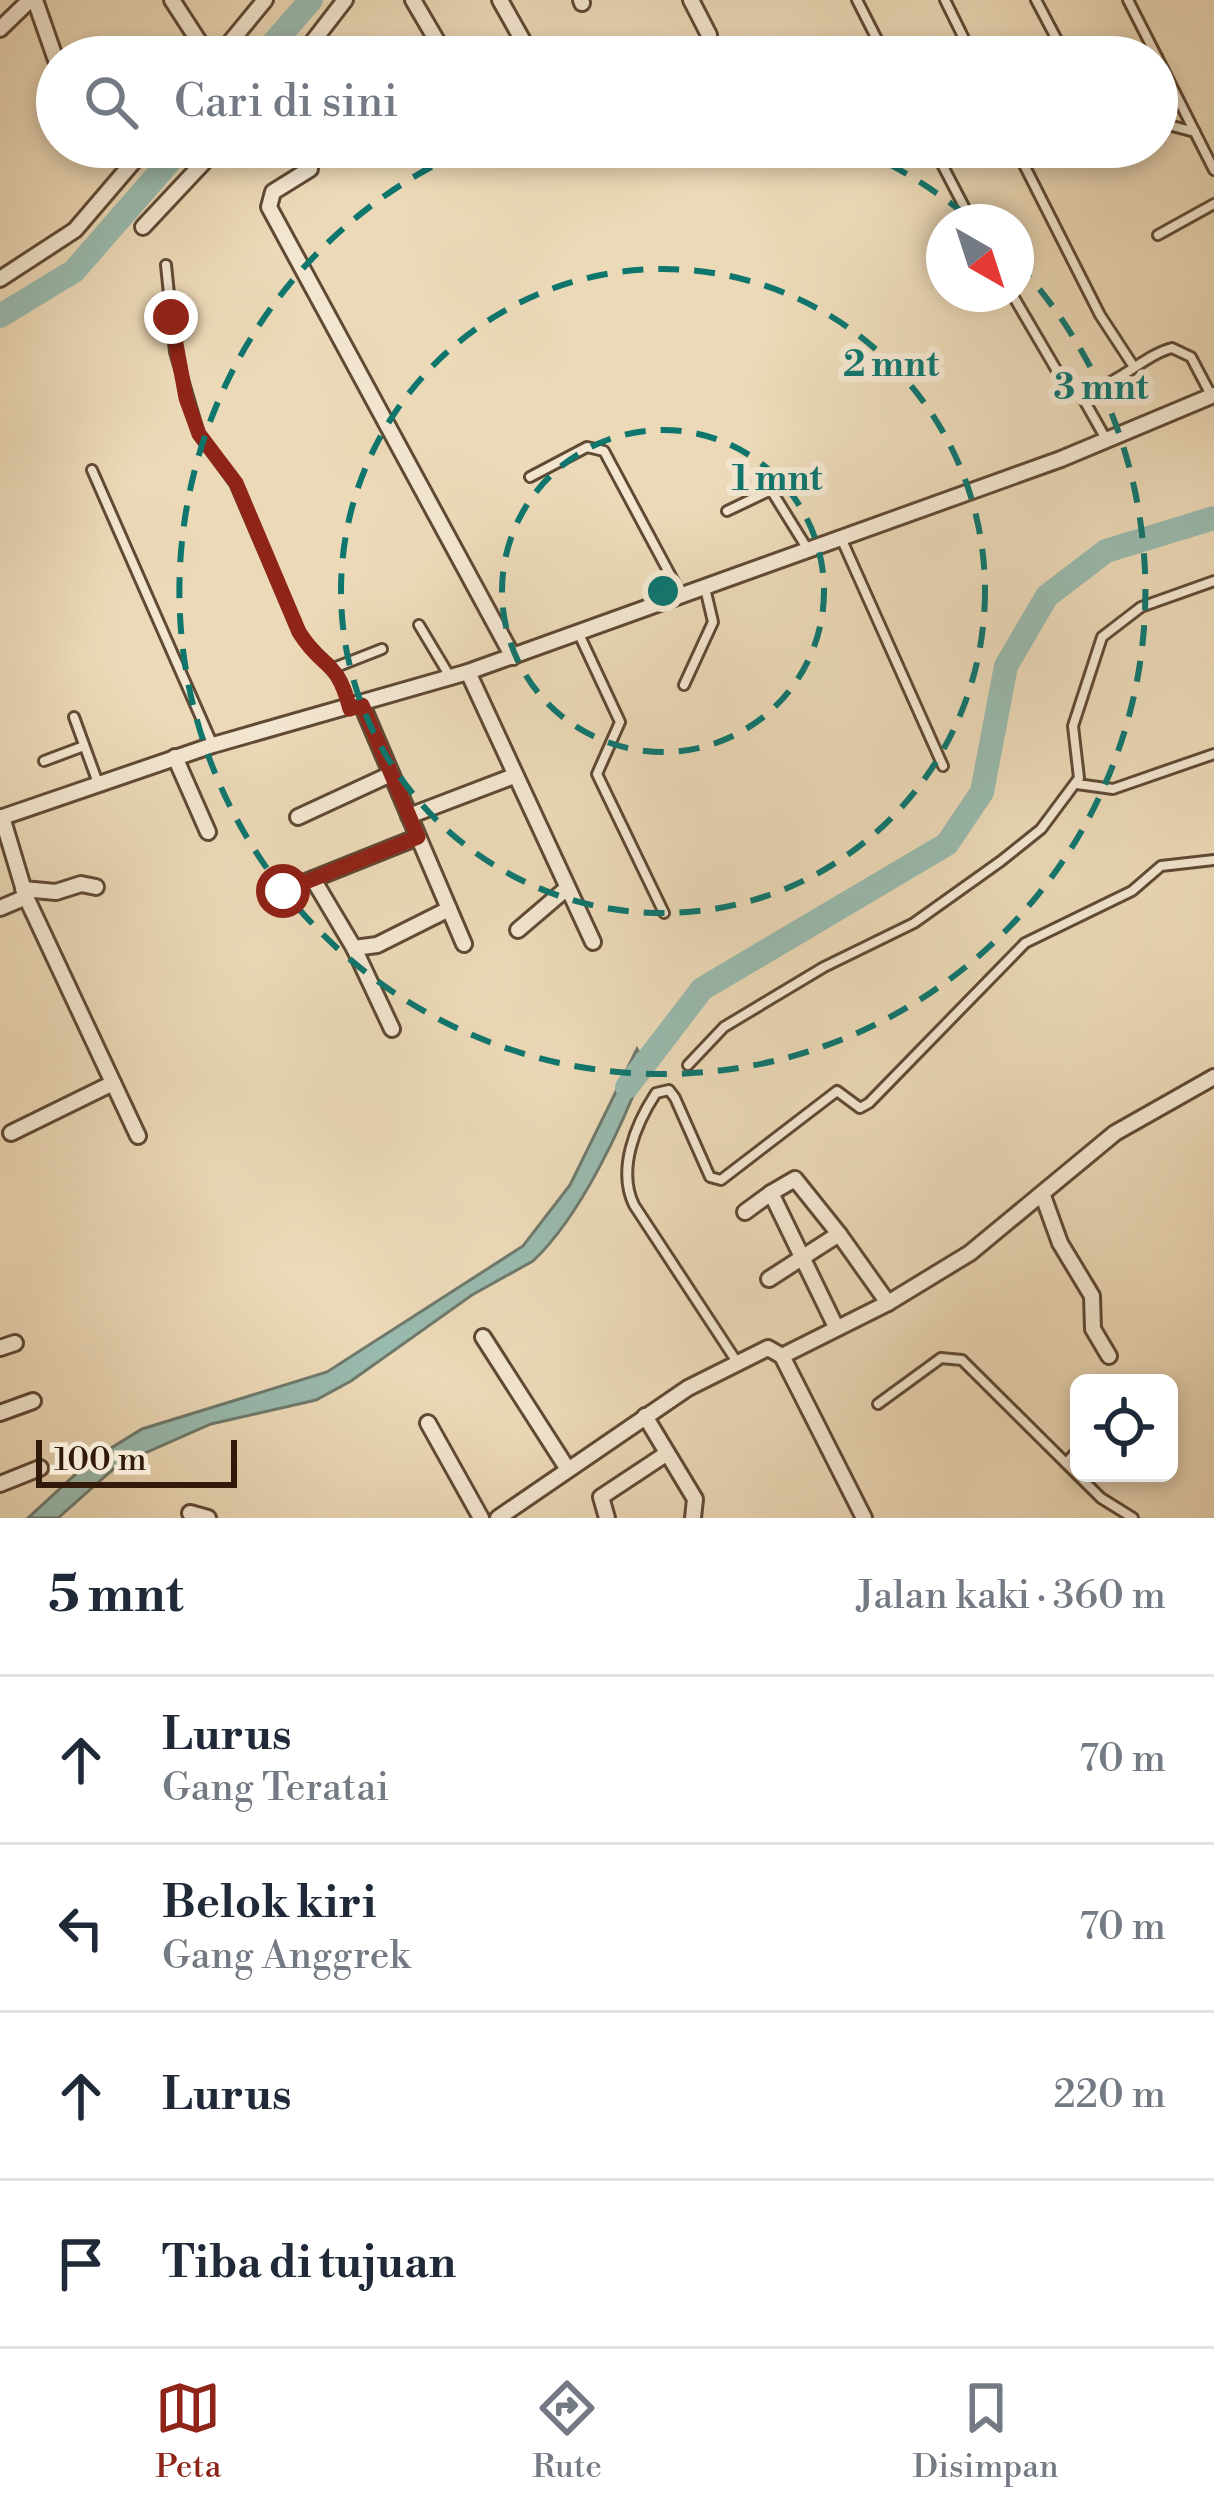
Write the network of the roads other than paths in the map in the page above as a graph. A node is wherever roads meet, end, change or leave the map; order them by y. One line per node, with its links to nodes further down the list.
1 (32, 0): 12 (street); 14 (street)
2 (172, 0): 15 (street)
3 (265, 0): 16 (street)
4 (346, 0): 17 (street)
5 (413, 0): 18 (street)
6 (500, 0): 19 (street)
7 (691, 0): 13 (street)
8 (857, 0): 20 (lane)
9 (945, 0): 21 (lane)
10 (1036, 0): 22 (lane)
11 (1128, 0): 23 (lane)
12 (0, 28)
13 (709, 35)
14 (46, 36)
15 (198, 36)
16 (232, 36)
17 (318, 36)
18 (435, 36)
19 (520, 36)
20 (875, 36)
21 (963, 36)
22 (1055, 36)
23 (1146, 36)
24 (1178, 98): 26 (lane)
25 (1178, 128): 26 (lane)
26 (1195, 132): 32 (lane)
27 (128, 168): 38 (street)
28 (198, 168): 35 (street)
29 (309, 168): 55 (street)
30 (944, 168): 33 (lane)
31 (1026, 168): 40 (lane)
32 (1214, 170)
33 (963, 204)
34 (1214, 204): 36 (lane)
35 (142, 227)
36 (1158, 235)
37 (166, 265): 56 (lane)
38 (0, 279)
39 (1022, 312): 41 (lane)
40 (1135, 368): 41 (lane); 42 (lane)
41 (1080, 393): 43 (lane)
42 (1213, 396): 43 (street)
43 (1107, 440): 47 (street)
44 (92, 470): 62 (lane)
45 (530, 478): 51 (lane)
46 (727, 511): 48 (lane)
47 (841, 537): 48 (street); 67 (lane)
48 (808, 549): 50 (street)
49 (1214, 581): 71 (lane)
50 (705, 588): 51 (street); 59 (lane)
51 (682, 596): 53 (street)
52 (419, 625): 58 (lane)
53 (577, 631): 55 (street); 85 (lane)
54 (382, 649): 56 (lane)
55 (513, 657): 57 (street)
56 (336, 667): 60 (lane)
57 (468, 672): 58 (street); 69 (street)
58 (450, 678): 60 (street)
59 (683, 685)
60 (356, 707): 62 (street); 68 (street)
61 (74, 717): 63 (lane)
62 (213, 745): 65 (street)
63 (85, 746): 66 (lane); 70 (lane)
64 (1214, 754): 71 (lane)
65 (175, 758): 70 (street); 75 (street)
66 (44, 761)
67 (944, 766)
68 (392, 774): 72 (street); 74 (street)
69 (514, 776): 72 (street); 80 (street)
70 (98, 784): 73 (street)
71 (1077, 784): 91 (lane)
72 (409, 816): 76 (street)
73 (1, 817): 82 (street)
74 (298, 817)
75 (208, 832)
76 (418, 837): 78 (street); 84 (street)
77 (1214, 860): 107 (lane)
78 (313, 879): 81 (street); 89 (street)
79 (96, 886): 82 (street)
80 (566, 889): 86 (street); 87 (street)
81 (283, 891)
82 (24, 893): 83 (street); 93 (street)
83 (0, 908)
84 (449, 909): 88 (street); 89 (street)
85 (664, 914)
86 (518, 930)
87 (593, 942)
88 (464, 944)
89 (354, 948): 90 (street)
90 (392, 1029)
91 (688, 1065)
92 (1214, 1078): 97 (street)
93 (113, 1083): 94 (street); 95 (street)
94 (11, 1133)
95 (138, 1136)
96 (771, 1192): 98 (street); 99 (street); 100 (street)
97 (1043, 1196): 102 (street); 106 (street)
98 (746, 1212)
99 (839, 1234): 100 (street); 102 (street)
100 (804, 1256): 101 (street); 103 (street)
101 (770, 1279)
102 (888, 1304): 103 (street)
103 (836, 1327): 105 (street)
104 (483, 1337): 117 (street)
105 (782, 1356): 107 (street); 125 (street)
106 (1108, 1356)
107 (737, 1362): 111 (street)
108 (33, 1401): 110 (street)
109 (878, 1404): 115 (lane)
110 (0, 1413)
111 (645, 1416): 113 (street); 117 (street)
112 (428, 1423): 121 (street)
113 (666, 1454): 123 (street); 124 (street)
114 (1070, 1459): 115 (lane)
115 (1066, 1463): 126 (lane)
116 (40, 1468): 118 (street)
117 (567, 1468): 122 (street)
118 (0, 1484)
119 (190, 1513): 120 (street)
120 (208, 1518)
121 (481, 1518)
122 (498, 1518)
123 (607, 1518)
124 (693, 1518)
125 (864, 1518)
126 (1133, 1518)

